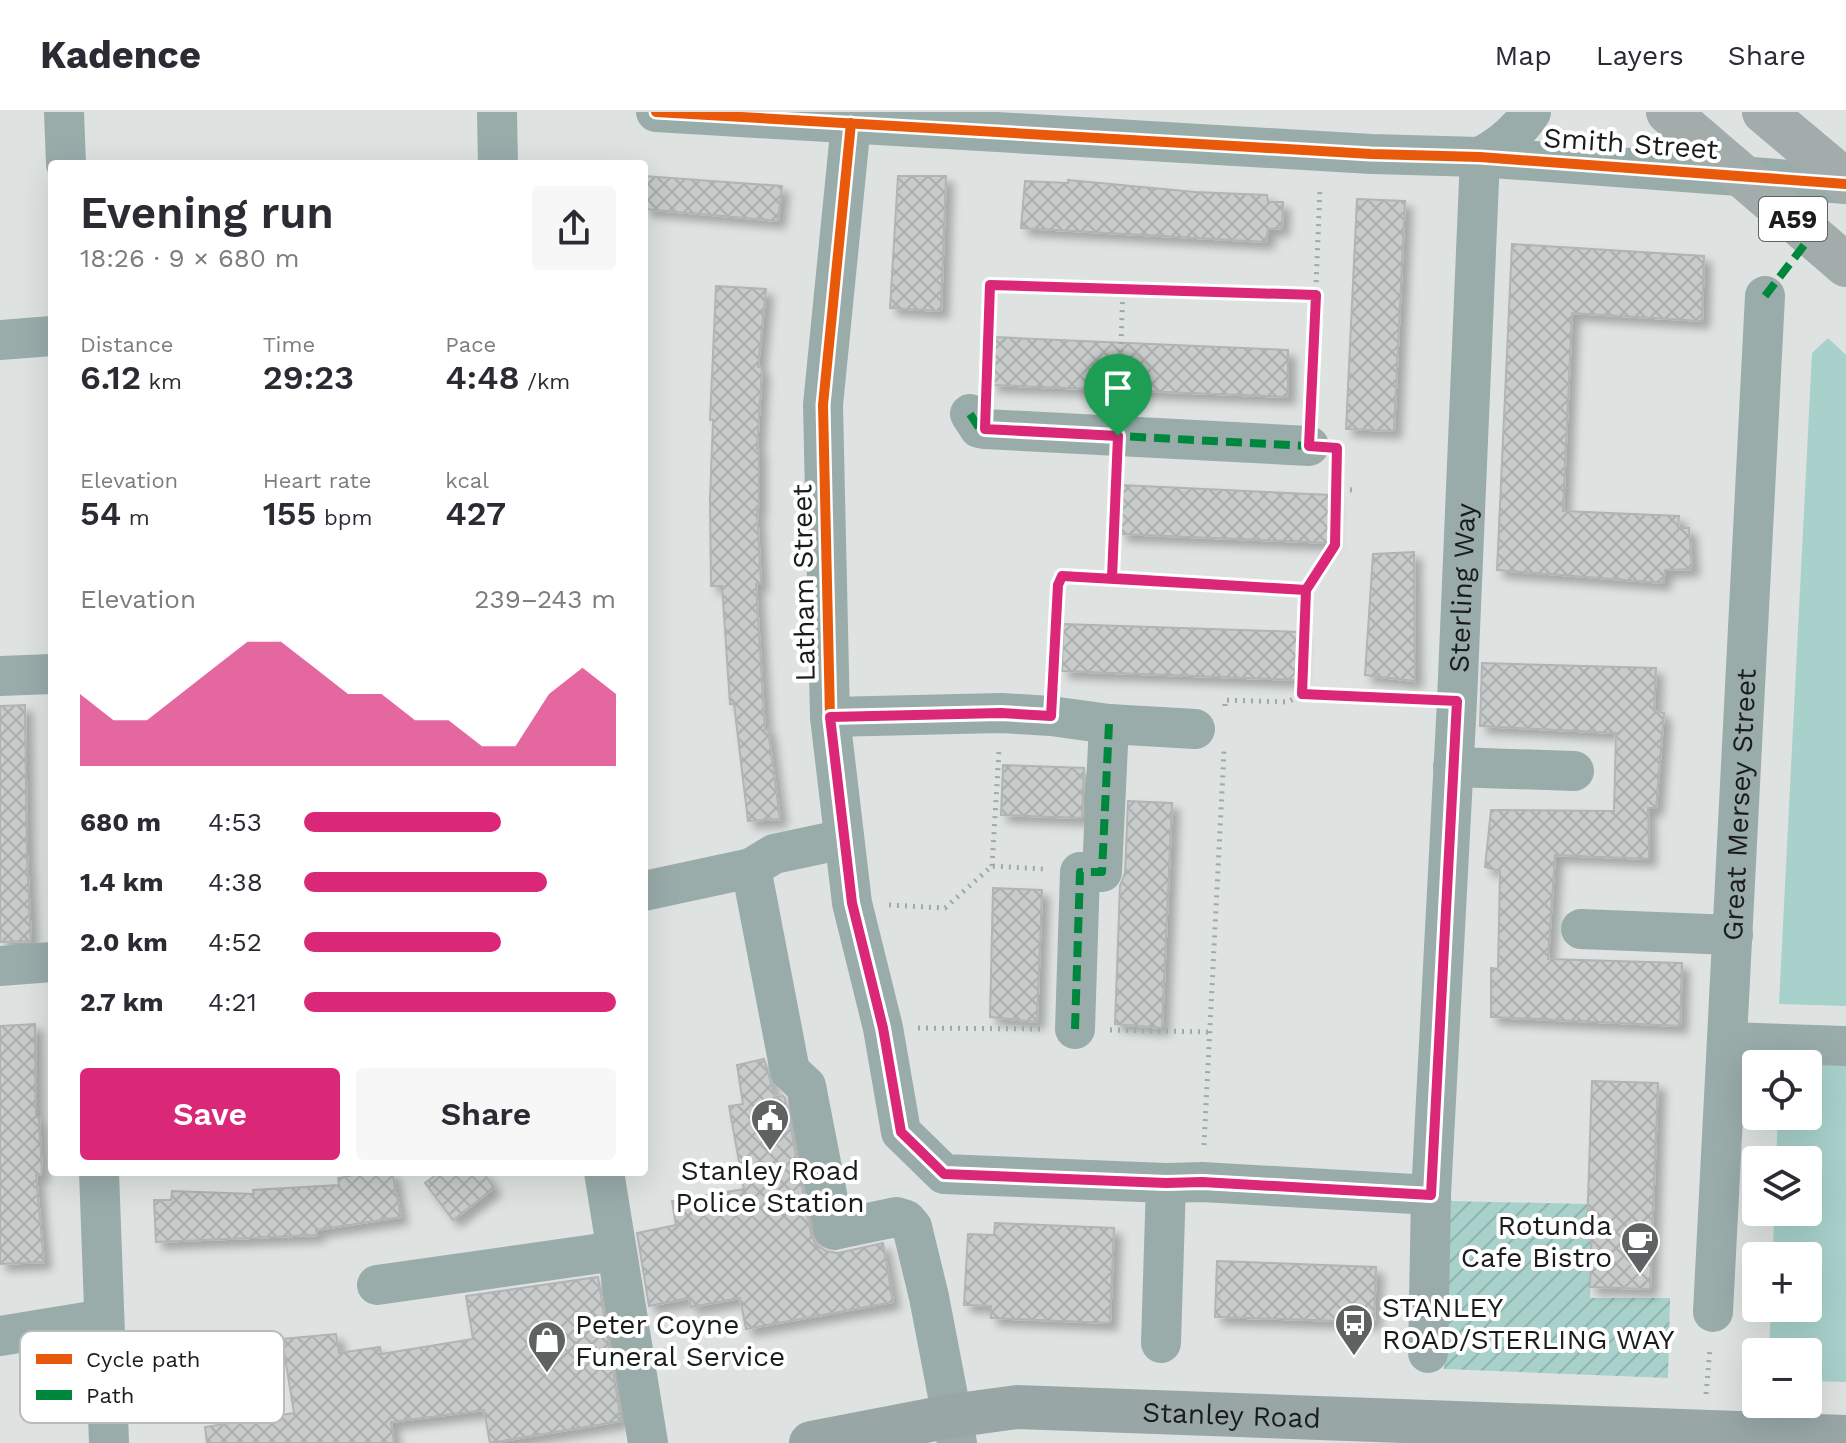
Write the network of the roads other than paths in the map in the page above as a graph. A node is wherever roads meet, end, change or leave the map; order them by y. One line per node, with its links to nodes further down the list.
1 (497, 112): 11 (street)
2 (656, 112): 8 (street, Smith Street)
3 (1531, 112): 9 (street, Smith Street)
4 (1668, 112): 12 (highway, A59)
5 (1764, 112): 13 (highway, A59)
6 (65, 114): 10 (street)
7 (942, 120): 8 (street, Smith Street); 9 (street, Smith Street)
8 (851, 123): 22 (street, Latham Street)
9 (1480, 157): 12 (street, Smith Street); 25 (street, Sterling Way)
10 (66, 160)
11 (498, 160)
12 (1740, 175): 13 (street, Smith Street); 14 (highway, A59)
13 (1846, 182)
14 (1846, 265)
15 (1765, 296): 31 (street, Great Mersey Street)
16 (48, 336): 17 (street)
17 (0, 340)
18 (977, 422): 19 (street)
19 (1309, 446)
20 (48, 674): 21 (street)
21 (0, 676)
22 (830, 717): 23 (street); 27 (street, Latham Street)
23 (1109, 724): 24 (street); 34 (street)
24 (1215, 729)
25 (1453, 767): 26 (street); 40 (street, Sterling Way)
26 (1574, 771)
27 (844, 839): 28 (street); 39 (street, Latham Street)
28 (751, 868): 29 (street); 52 (street)
29 (648, 890)
30 (1581, 929): 31 (street)
31 (1733, 935): 35 (street, Great Mersey Street)
32 (48, 962): 33 (street)
33 (0, 966)
34 (1075, 1029)
35 (1727, 1042): 36 (street); 43 (street, Great Mersey Street)
36 (1846, 1046)
37 (99, 1176): 44 (street)
38 (605, 1176): 41 (street)
39 (1184, 1183): 40 (street); 49 (street)
40 (1431, 1195): 50 (street, Sterling Way)
41 (616, 1251): 42 (street); 56 (street)
42 (377, 1285)
43 (1713, 1312)
44 (104, 1319): 45 (street); 46 (street)
45 (31, 1331)
46 (104, 1331)
47 (20, 1333): 48 (street)
48 (0, 1336)
49 (1161, 1343)
50 (1428, 1353)
51 (108, 1423): 55 (street)
52 (954, 1429): 53 (main road, Stanley Road); 57 (main road, Stanley Road)
53 (1225, 1429): 54 (main road, Stanley Road)
54 (1846, 1437)
55 (109, 1443)
56 (648, 1443)
57 (811, 1443)

